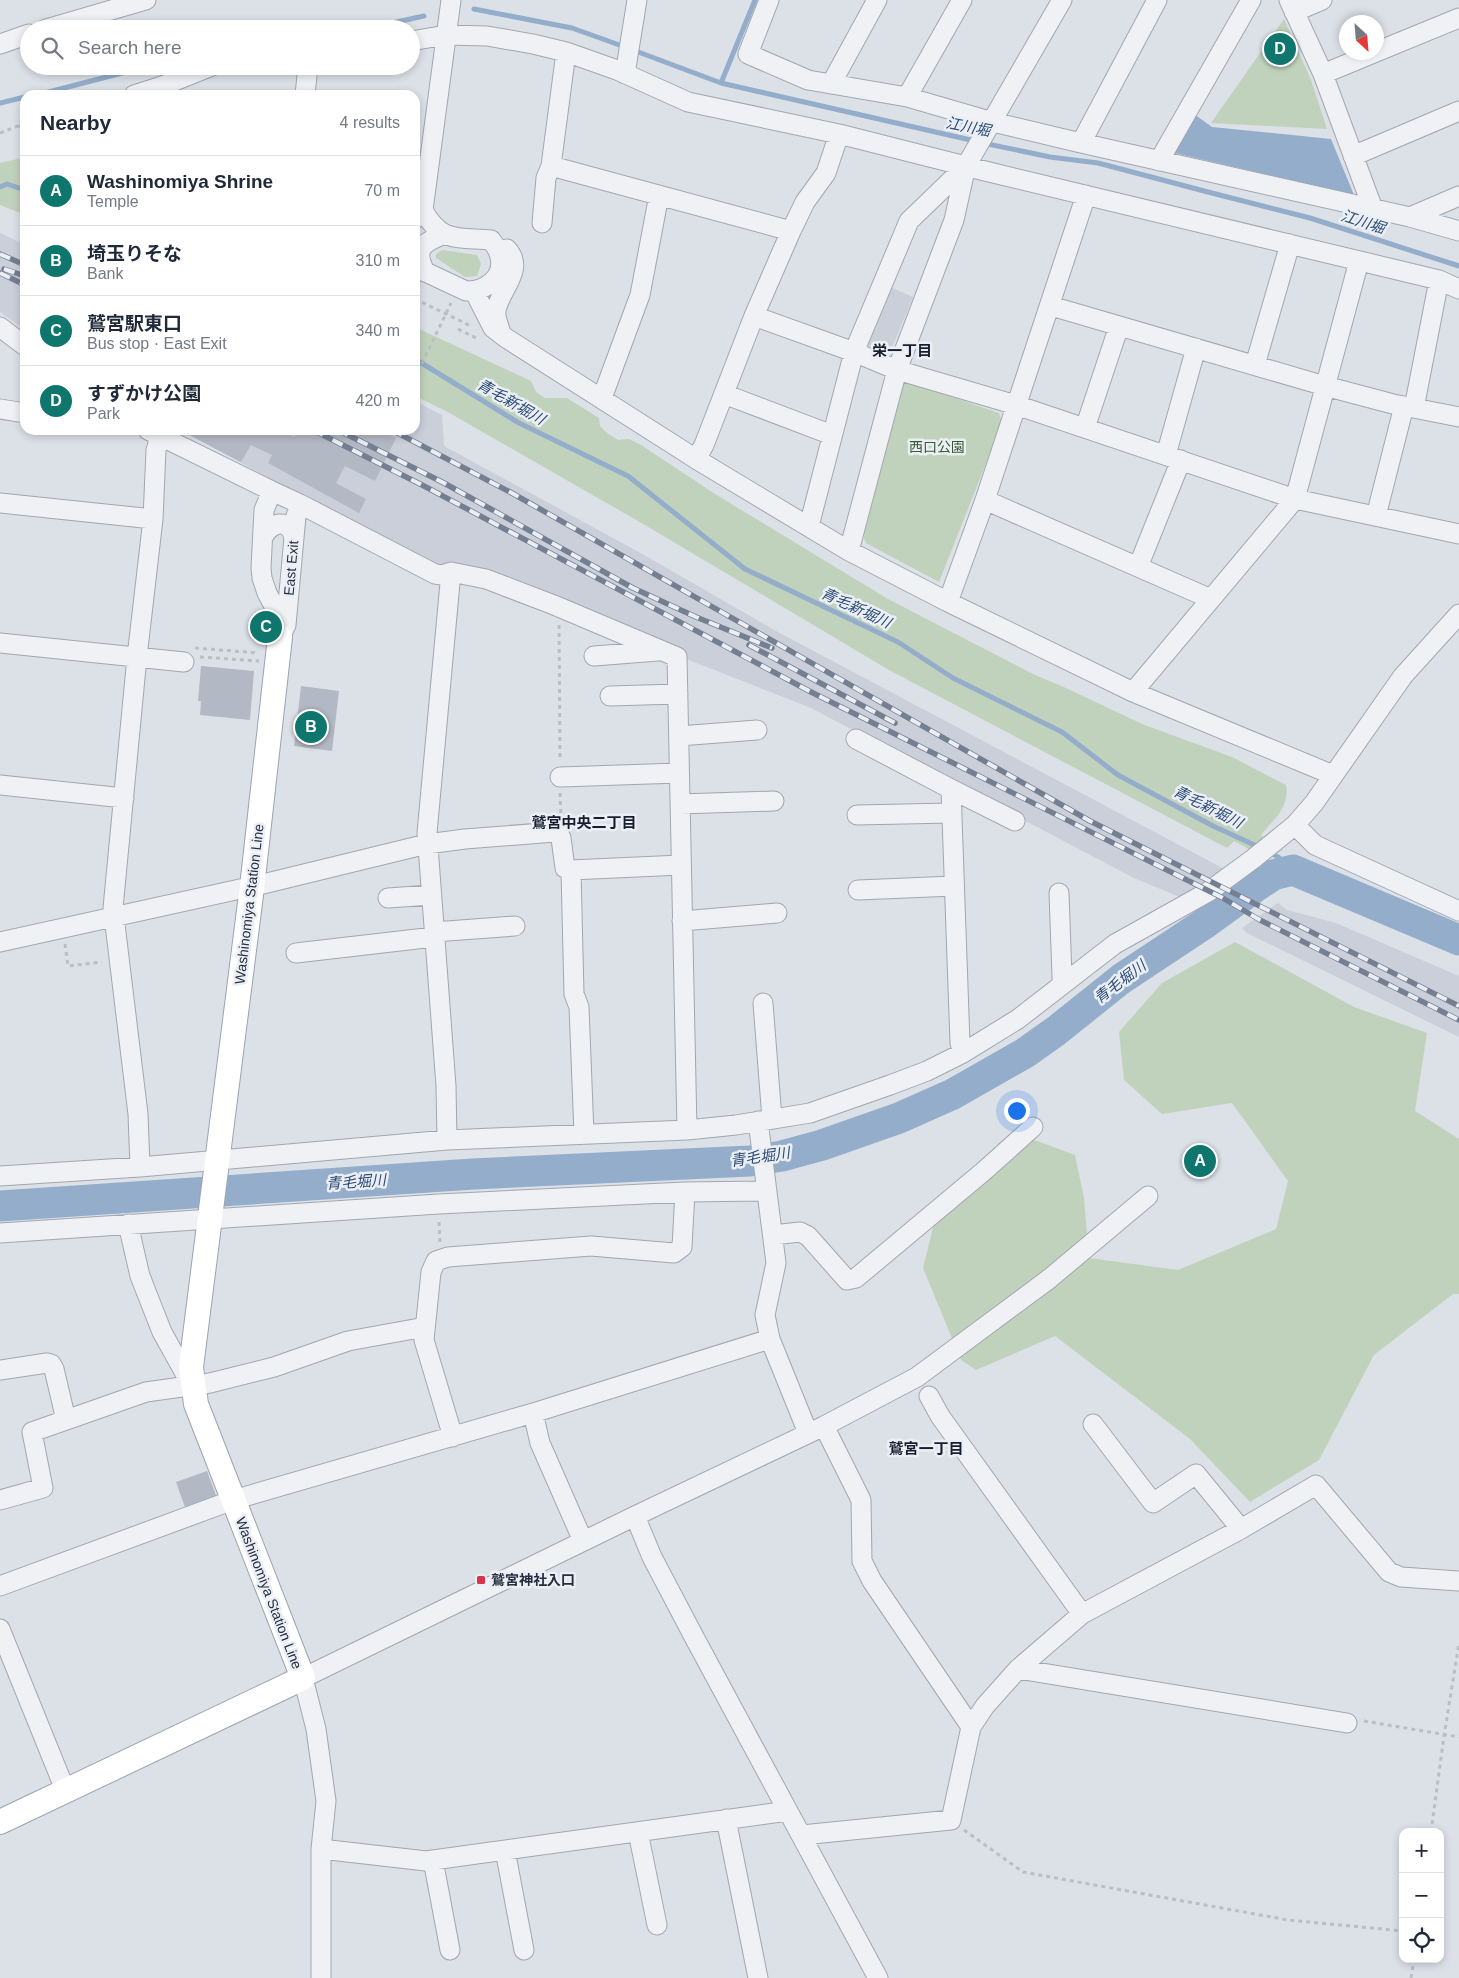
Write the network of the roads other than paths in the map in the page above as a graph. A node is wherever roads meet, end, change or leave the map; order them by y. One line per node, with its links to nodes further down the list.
1 (146, 0): 11 (street)
2 (451, 0): 15 (street)
3 (638, 0): 22 (street)
4 (770, 0): 26 (street)
5 (877, 0): 26 (street)
6 (962, 0): 29 (street)
7 (1062, 0): 31 (street)
8 (1157, 0): 33 (street)
9 (1252, 0): 35 (street)
10 (1322, 0): 12 (street)
11 (108, 4): 14 (street)
12 (1291, 6): 23 (street)
13 (1459, 18): 19 (street)
14 (68, 20)
15 (446, 35): 17 (street); 20 (street); 41 (street)
16 (20, 37): 18 (street)
17 (420, 39)
18 (0, 44)
19 (1384, 49)
20 (566, 52): 22 (street); 36 (street)
21 (1357, 60): 23 (street)
22 (624, 74): 32 (street)
23 (1323, 74): 34 (street)
24 (190, 75): 27 (street)
25 (307, 75): 28 (street)
26 (831, 84): 29 (street)
27 (150, 90)
28 (306, 90)
29 (906, 98): 31 (street)
30 (1459, 111): 34 (street)
31 (993, 122): 33 (street); 37 (street)
32 (839, 134): 37 (street); 46 (street)
33 (1081, 143): 35 (street)
34 (1353, 156): 42 (street)
35 (1159, 161): 42 (street)
36 (551, 166): 38 (street); 45 (street)
37 (966, 166): 39 (street); 64 (street); 66 (street)
38 (659, 195): 46 (street); 69 (street)
39 (1086, 196): 50 (street); 57 (street)
40 (1459, 196): 44 (street)
41 (420, 208)
42 (1373, 209): 44 (street)
43 (420, 216): 48 (street)
44 (1410, 217): 47 (street)
45 (542, 223)
46 (791, 231): 58 (street)
47 (1459, 231)
48 (442, 235): 49 (street); 51 (street)
49 (491, 240): 56 (street); 61 (street)
50 (1290, 244): 52 (street); 65 (street)
51 (420, 250)
52 (1359, 261): 54 (street); 67 (street)
53 (420, 270): 56 (street)
54 (1439, 280): 55 (street); 71 (street)
55 (1459, 289)
56 (474, 291): 61 (street)
57 (1051, 306): 59 (street); 70 (street)
58 (754, 316): 64 (street); 68 (street)
59 (1119, 326): 63 (street); 75 (street)
60 (0, 327): 62 (street)
61 (502, 336): 69 (street)
62 (20, 342)
63 (1196, 348): 65 (street); 79 (street)
64 (854, 352): 66 (street); 78 (street)
65 (1255, 365): 67 (street)
66 (897, 370): 70 (street); 92 (street)
67 (1326, 386): 71 (street); 82 (street)
68 (724, 394): 78 (street); 80 (street)
69 (602, 398): 80 (street)
70 (1016, 405): 75 (street); 83 (street)
71 (1409, 407): 74 (street); 86 (street)
72 (0, 409): 73 (street)
73 (20, 412)
74 (1459, 417)
75 (1085, 428): 79 (street)
76 (154, 435): 87 (street)
77 (156, 435): 81 (street)
78 (832, 435): 88 (street)
79 (1173, 458): 82 (street); 93 (street)
80 (696, 459): 88 (street)
81 (272, 491): 85 (street); 90 (street, East Exit)
82 (1295, 499): 86 (street); 95 (street)
83 (985, 500): 93 (street); 96 (street)
84 (0, 503): 87 (street)
85 (300, 504): 91 (street, East Exit); 94 (street)
86 (1376, 516): 89 (street)
87 (153, 519): 103 (street)
88 (809, 526): 92 (street)
89 (1459, 534)
90 (262, 537): 91 (street); 98 (street, East Exit)
91 (294, 538): 98 (street, East Exit)
92 (849, 551): 96 (street)
93 (1138, 567): 95 (street)
94 (451, 572): 100 (street); 122 (street)
95 (1211, 599): 104 (street)
96 (948, 602): 104 (street)
97 (1459, 614): 111 (street)
98 (280, 637): 126 (main road, Washinomiya Station Line)
99 (0, 643): 103 (street)
100 (662, 651): 102 (street); 105 (street)
101 (188, 655): 103 (street)
102 (594, 656)
103 (137, 657): 115 (street)
104 (1133, 692): 111 (street)
105 (678, 694): 106 (street); 108 (street)
106 (610, 696)
107 (757, 730): 108 (street)
108 (679, 736): 110 (street)
109 (856, 739): 114 (street)
110 (679, 773): 112 (street); 117 (street)
111 (1334, 775): 121 (street)
112 (560, 777)
113 (0, 785): 115 (street)
114 (951, 789): 118 (street); 120 (street)
115 (124, 798): 133 (street)
116 (774, 801): 117 (street)
117 (680, 804): 123 (street)
118 (951, 813): 119 (street); 125 (street)
119 (857, 815)
120 (1015, 821)
121 (1287, 831): 131 (street); 139 (street)
122 (428, 844): 124 (street); 126 (street); 129 (street)
123 (681, 864): 124 (street); 134 (street)
124 (571, 870): 145 (street)
125 (954, 886): 127 (street); 141 (street)
126 (252, 887): 133 (street); 147 (main road, Washinomiya Station Line)
127 (858, 890)
128 (1058, 894): 139 (street)
129 (431, 895): 130 (street); 136 (street)
130 (388, 898)
131 (1459, 911)
132 (777, 913): 134 (street)
133 (114, 917): 137 (street); 148 (street)
134 (682, 921): 144 (street)
135 (515, 926): 136 (street)
136 (434, 934): 138 (street); 146 (street)
137 (0, 942)
138 (296, 953)
139 (1064, 983): 141 (street)
140 (763, 1003): 142 (street)
141 (963, 1053): 142 (street)
142 (763, 1124): 144 (street); 150 (street)
143 (1033, 1127): 156 (street)
144 (687, 1130): 145 (street)
145 (584, 1134): 146 (street)
146 (447, 1140): 147 (street)
147 (217, 1165): 148 (street); 153 (main road, Washinomiya Station Line)
148 (140, 1167): 149 (street)
149 (0, 1176)
150 (765, 1188): 151 (street); 156 (street)
151 (685, 1192): 153 (street); 157 (street)
152 (1148, 1196): 165 (street)
153 (211, 1216): 154 (street); 160 (main road, Washinomiya Station Line)
154 (128, 1224): 155 (street); 160 (street)
155 (0, 1233)
156 (773, 1235): 158 (street)
157 (425, 1326): 160 (street); 166 (street)
158 (770, 1340): 162 (street); 165 (street)
159 (0, 1370): 163 (street)
160 (192, 1386): 163 (street); 168 (main road, Washinomiya Station Line)
161 (929, 1396): 174 (street)
162 (533, 1413): 166 (street); 171 (street)
163 (66, 1420): 167 (street)
164 (1093, 1424): 170 (street)
165 (816, 1429): 169 (street); 179 (street)
166 (453, 1437): 168 (street)
167 (0, 1500)
168 (233, 1500): 173 (street); 177 (main road, Washinomiya Station Line)
169 (634, 1516): 171 (street); 181 (street)
170 (1241, 1529): 172 (street); 174 (street)
171 (583, 1541): 177 (street)
172 (1459, 1581)
173 (0, 1586)
174 (1082, 1614): 176 (street)
175 (0, 1629): 180 (street)
176 (1018, 1669): 178 (street); 179 (street)
177 (303, 1678): 180 (main road, Washinomiya Station Line); 186 (street)
178 (1347, 1723)
179 (971, 1727): 185 (street)
180 (66, 1792): 183 (main road, Washinomiya Station Line)
181 (788, 1811): 182 (street); 185 (street)
182 (726, 1819): 184 (street); 193 (street)
183 (0, 1822)
184 (638, 1832): 187 (street); 189 (street)
185 (802, 1835): 194 (street)
186 (321, 1849): 188 (street); 192 (street)
187 (505, 1850): 188 (street); 191 (street)
188 (433, 1860): 190 (street)
189 (657, 1925)
190 (450, 1950)
191 (524, 1950)
192 (321, 1978)
193 (758, 1978)
194 (878, 1978)

